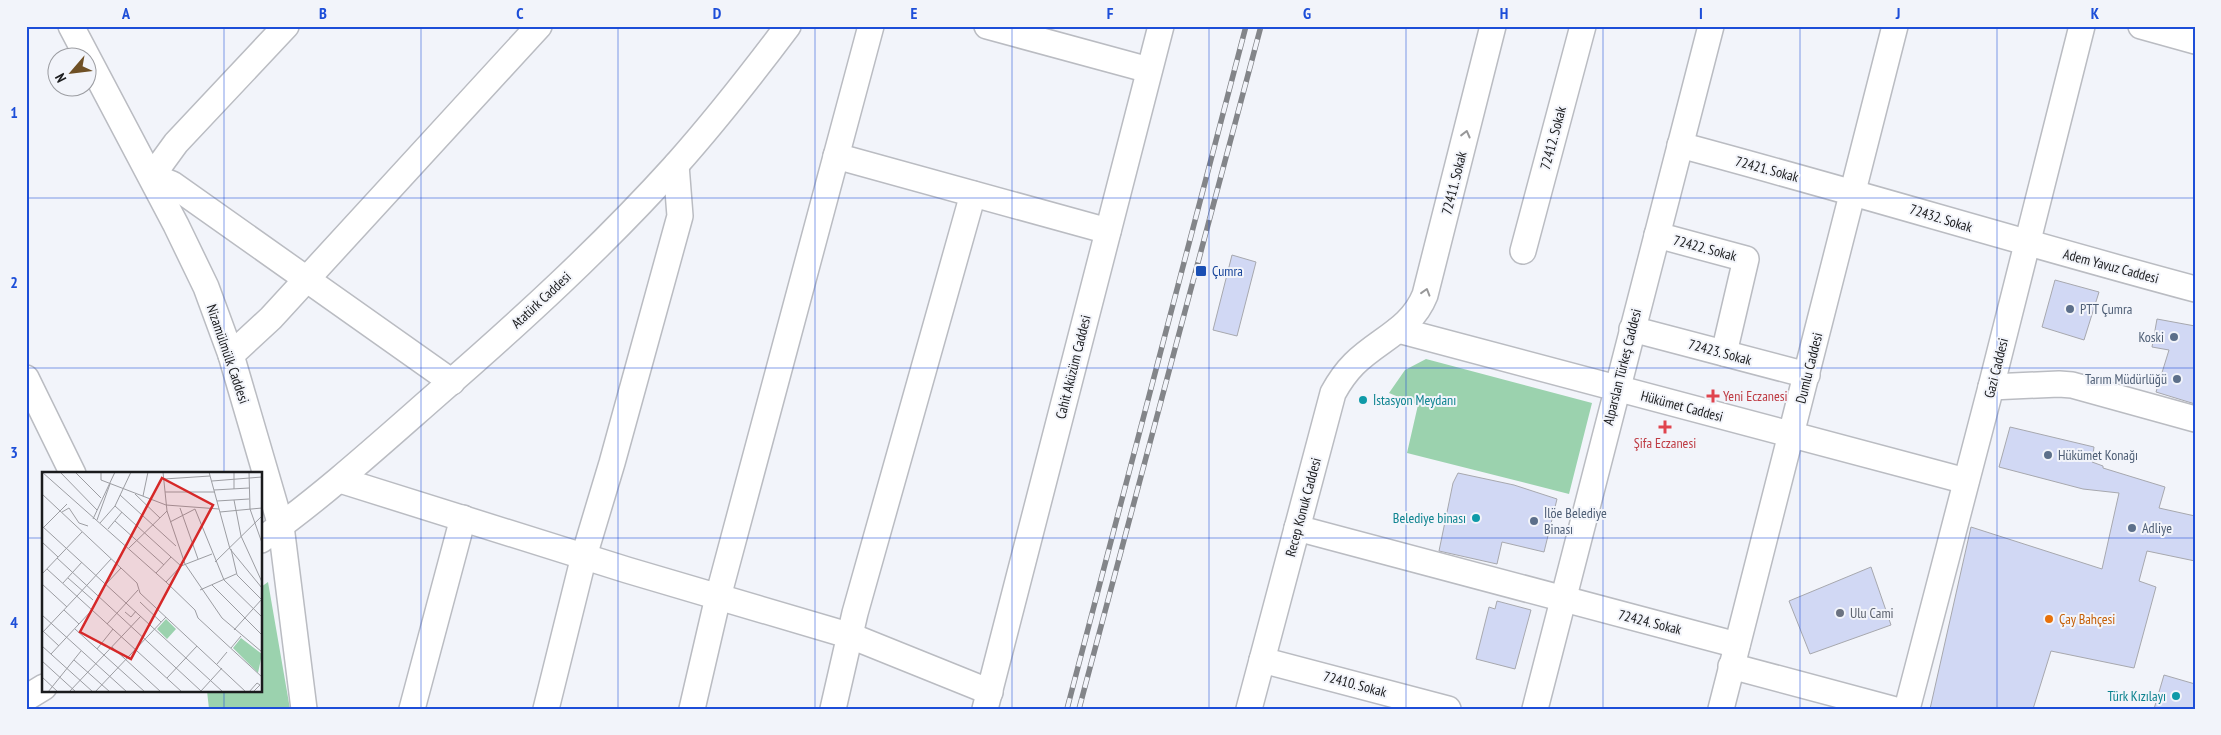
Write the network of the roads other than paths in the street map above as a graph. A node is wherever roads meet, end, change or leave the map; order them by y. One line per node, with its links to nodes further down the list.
1 (71, 26): 19 (street, Nizamülmülk Caddesi)
2 (286, 26): 19 (street)
3 (538, 26): 26 (street)
4 (788, 26): 18 (street, Atatürk Caddesi)
5 (871, 26): 17 (street)
6 (987, 26): 15 (street)
7 (1161, 26): 15 (street, Cahit Aküzüm Caddesi)
8 (1493, 26): 29 (street, 72411. Sokak, one-way to 8)
9 (1583, 26): 25 (street, 72412. Sokak)
10 (1711, 26): 16 (street, Alparslan Türkeş Caddesi)
11 (1895, 26): 20 (street, Dumlu Caddesi)
12 (2082, 26): 24 (street, Gazi Caddesi)
13 (2141, 26): 14 (street)
14 (2195, 41)
15 (1149, 70): 22 (street, Cahit Aküzüm Caddesi)
16 (1680, 145): 20 (street, 72421. Sokak); 23 (street, Alparslan Türkeş Caddesi)
17 (836, 156): 21 (street); 48 (street)
18 (676, 165): 34 (street, Atatürk Caddesi); 47 (street)
19 (152, 176): 26 (street); 31 (street, Nizamülmülk Caddesi)
20 (1854, 192): 24 (street, 72432. Sokak); 32 (street, Dumlu Caddesi)
21 (973, 194): 22 (street); 50 (street)
22 (1108, 231): 55 (street, Cahit Aküzüm Caddesi)
23 (1656, 235): 28 (street, Alparslan Türkeş Caddesi); 30 (street, 72422. Sokak)
24 (2028, 244): 27 (street, Adem Yavuz Caddesi); 35 (street, Gazi Caddesi)
25 (1523, 251)
26 (306, 280): 31 (street); 34 (street)
27 (2195, 289)
28 (1632, 329): 30 (street, 72423. Sokak); 36 (street, Alparslan Türkeş Caddesi)
29 (1398, 330): 36 (street, Hükümet Caddesi); 45 (street, Recep Konuk Caddesi)
30 (1724, 353): 32 (street, 72423. Sokak)
31 (231, 355): 40 (street, Nizamülmülk Caddesi)
32 (1807, 375): 38 (street, Dumlu Caddesi)
33 (26, 378): 39 (street)
34 (452, 382): 41 (street, Atatürk Caddesi)
35 (1991, 387): 37 (street); 42 (street, Gazi Caddesi)
36 (1617, 389): 38 (street, Hükümet Caddesi); 49 (street, Alparslan Türkeş Caddesi)
37 (2195, 419)
38 (1792, 435): 42 (street, Hükümet Caddesi); 51 (street, Dumlu Caddesi)
39 (72, 472)
40 (257, 472)
41 (340, 480): 44 (street); 46 (street, Atatürk Caddesi)
42 (1966, 481): 66 (street, Gazi Caddesi)
43 (262, 493): 46 (street, Nizamülmülk Caddesi)
44 (463, 518): 47 (street); 57 (street)
45 (1297, 528): 49 (street, 72424. Sokak); 52 (street, Recep Konuk Caddesi)
46 (271, 533): 56 (street, Nizamülmülk Caddesi)
47 (584, 556): 48 (street); 58 (street)
48 (718, 597): 50 (street); 59 (street)
49 (1563, 600): 51 (street, 72424. Sokak); 63 (street, Alparslan Türkeş Caddesi)
50 (851, 636): 55 (street); 60 (street)
51 (1734, 656): 64 (street, Dumlu Caddesi); 65 (street, 72424. Sokak)
52 (1262, 660): 61 (street, Recep Konuk Caddesi); 62 (street, 72410. Sokak)
53 (42, 688): 54 (street)
54 (26, 698)
55 (988, 700)
56 (304, 709)
57 (412, 709)
58 (546, 709)
59 (692, 709)
60 (833, 709)
61 (1248, 709)
62 (1448, 709)
63 (1535, 709)
64 (1721, 709)
65 (1892, 709)
66 (1907, 709)

